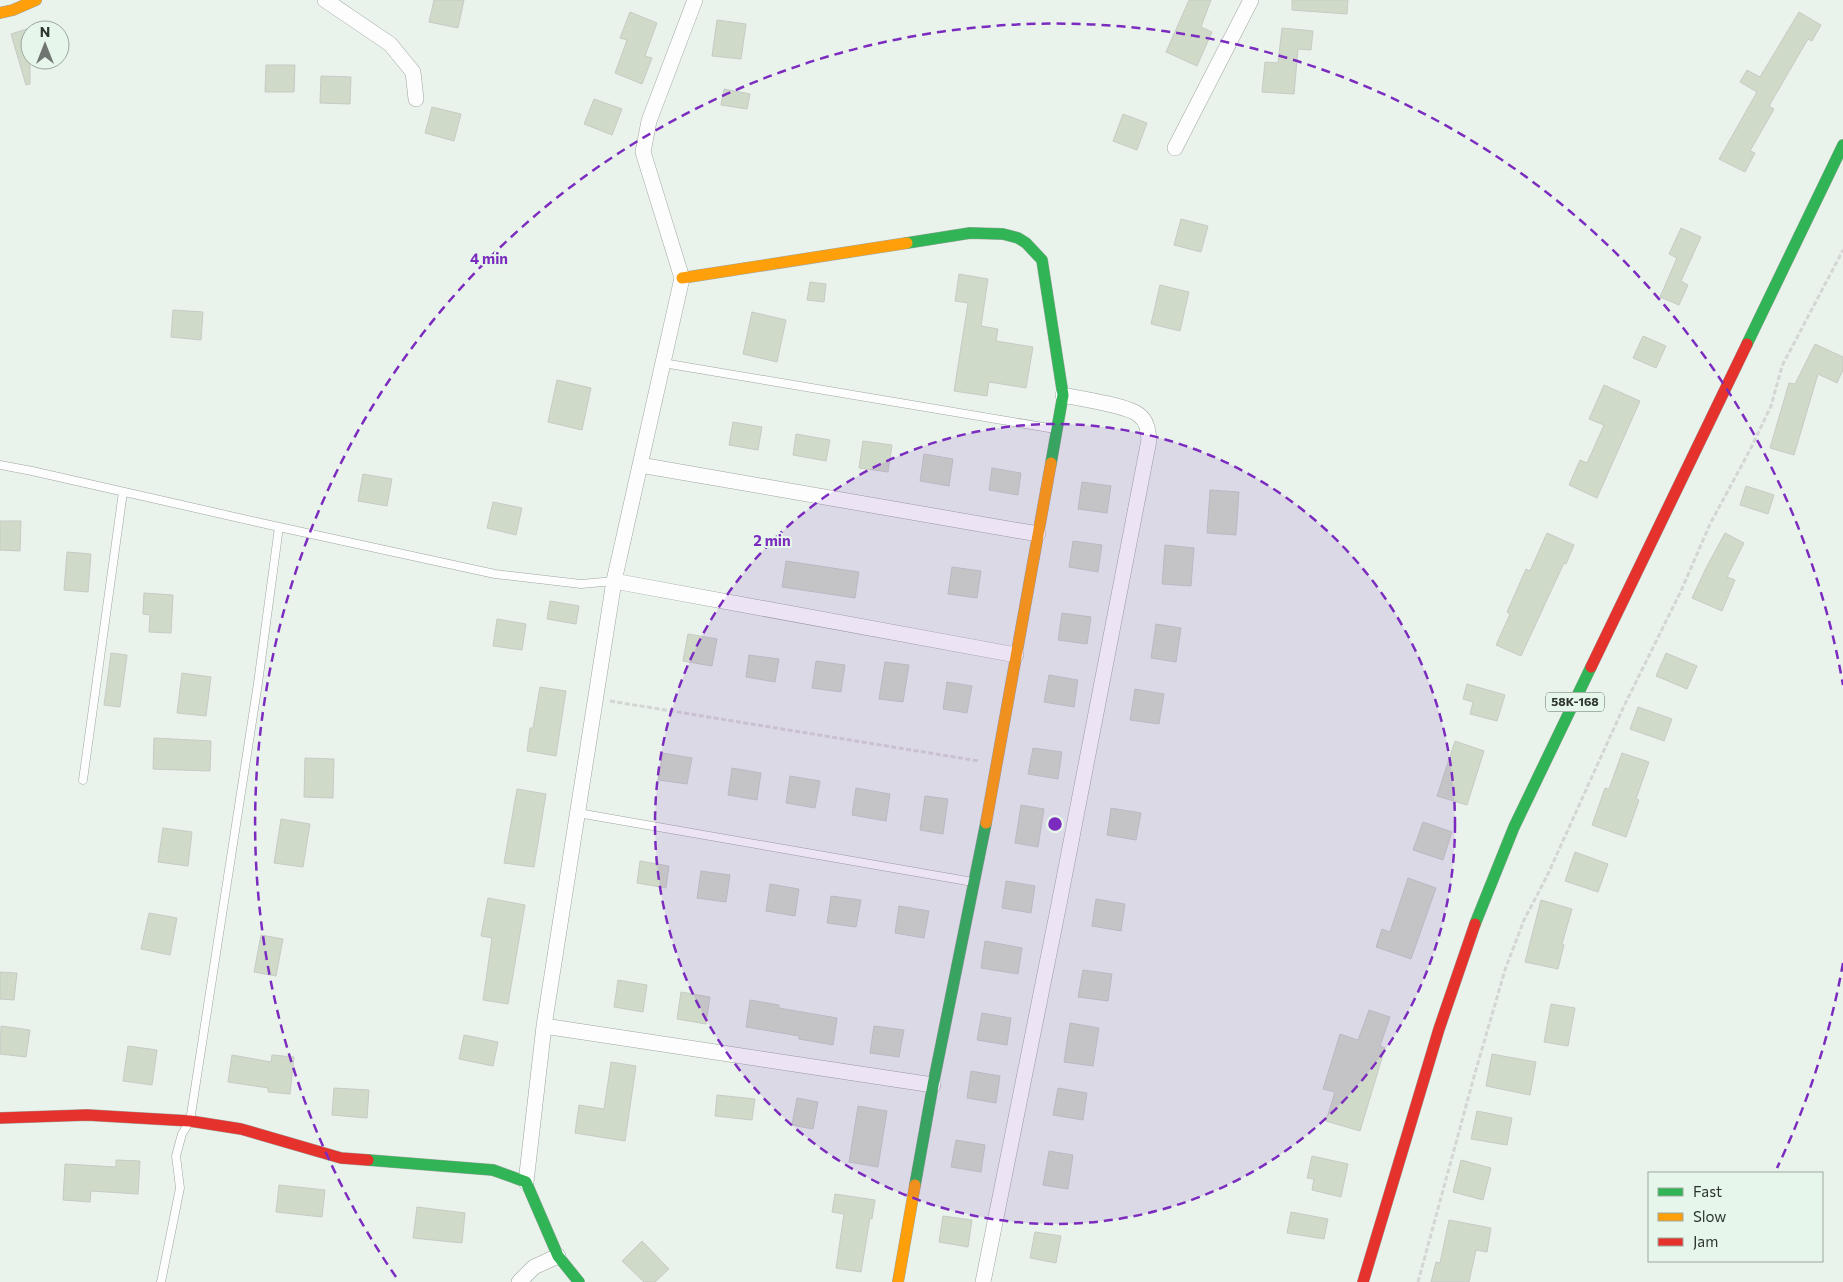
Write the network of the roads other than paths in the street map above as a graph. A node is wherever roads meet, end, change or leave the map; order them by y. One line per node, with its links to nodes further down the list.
1 (36, 0): 5 (street)
2 (325, 0): 6 (street)
3 (695, 0): 9 (street)
4 (1251, 0): 8 (street)
5 (0, 13)
6 (416, 99)
7 (1843, 145): 34 (street, 58К-168)
8 (1175, 148)
9 (682, 278): 10 (street); 11 (street)
10 (663, 363): 12 (lane); 14 (street)
11 (1063, 395): 12 (street); 33 (street)
12 (1057, 429): 17 (street)
13 (0, 465): 15 (lane)
14 (640, 465): 17 (street); 18 (street)
15 (123, 492): 16 (lane); 20 (lane)
16 (279, 527): 18 (lane); 26 (lane)
17 (1038, 534): 19 (street)
18 (614, 581): 19 (street); 21 (street)
19 (1016, 655): 22 (street)
20 (83, 780)
21 (578, 813): 22 (lane); 23 (street)
22 (975, 882): 24 (street)
23 (544, 1026): 24 (street); 27 (street)
24 (933, 1085): 32 (street)
25 (0, 1118): 26 (street)
26 (190, 1121): 27 (street); 29 (lane)
27 (526, 1182): 28 (street)
28 (558, 1256): 30 (street); 31 (street)
29 (161, 1282)
30 (519, 1282)
31 (579, 1282)
32 (898, 1282)
33 (983, 1282)
34 (1363, 1282)

